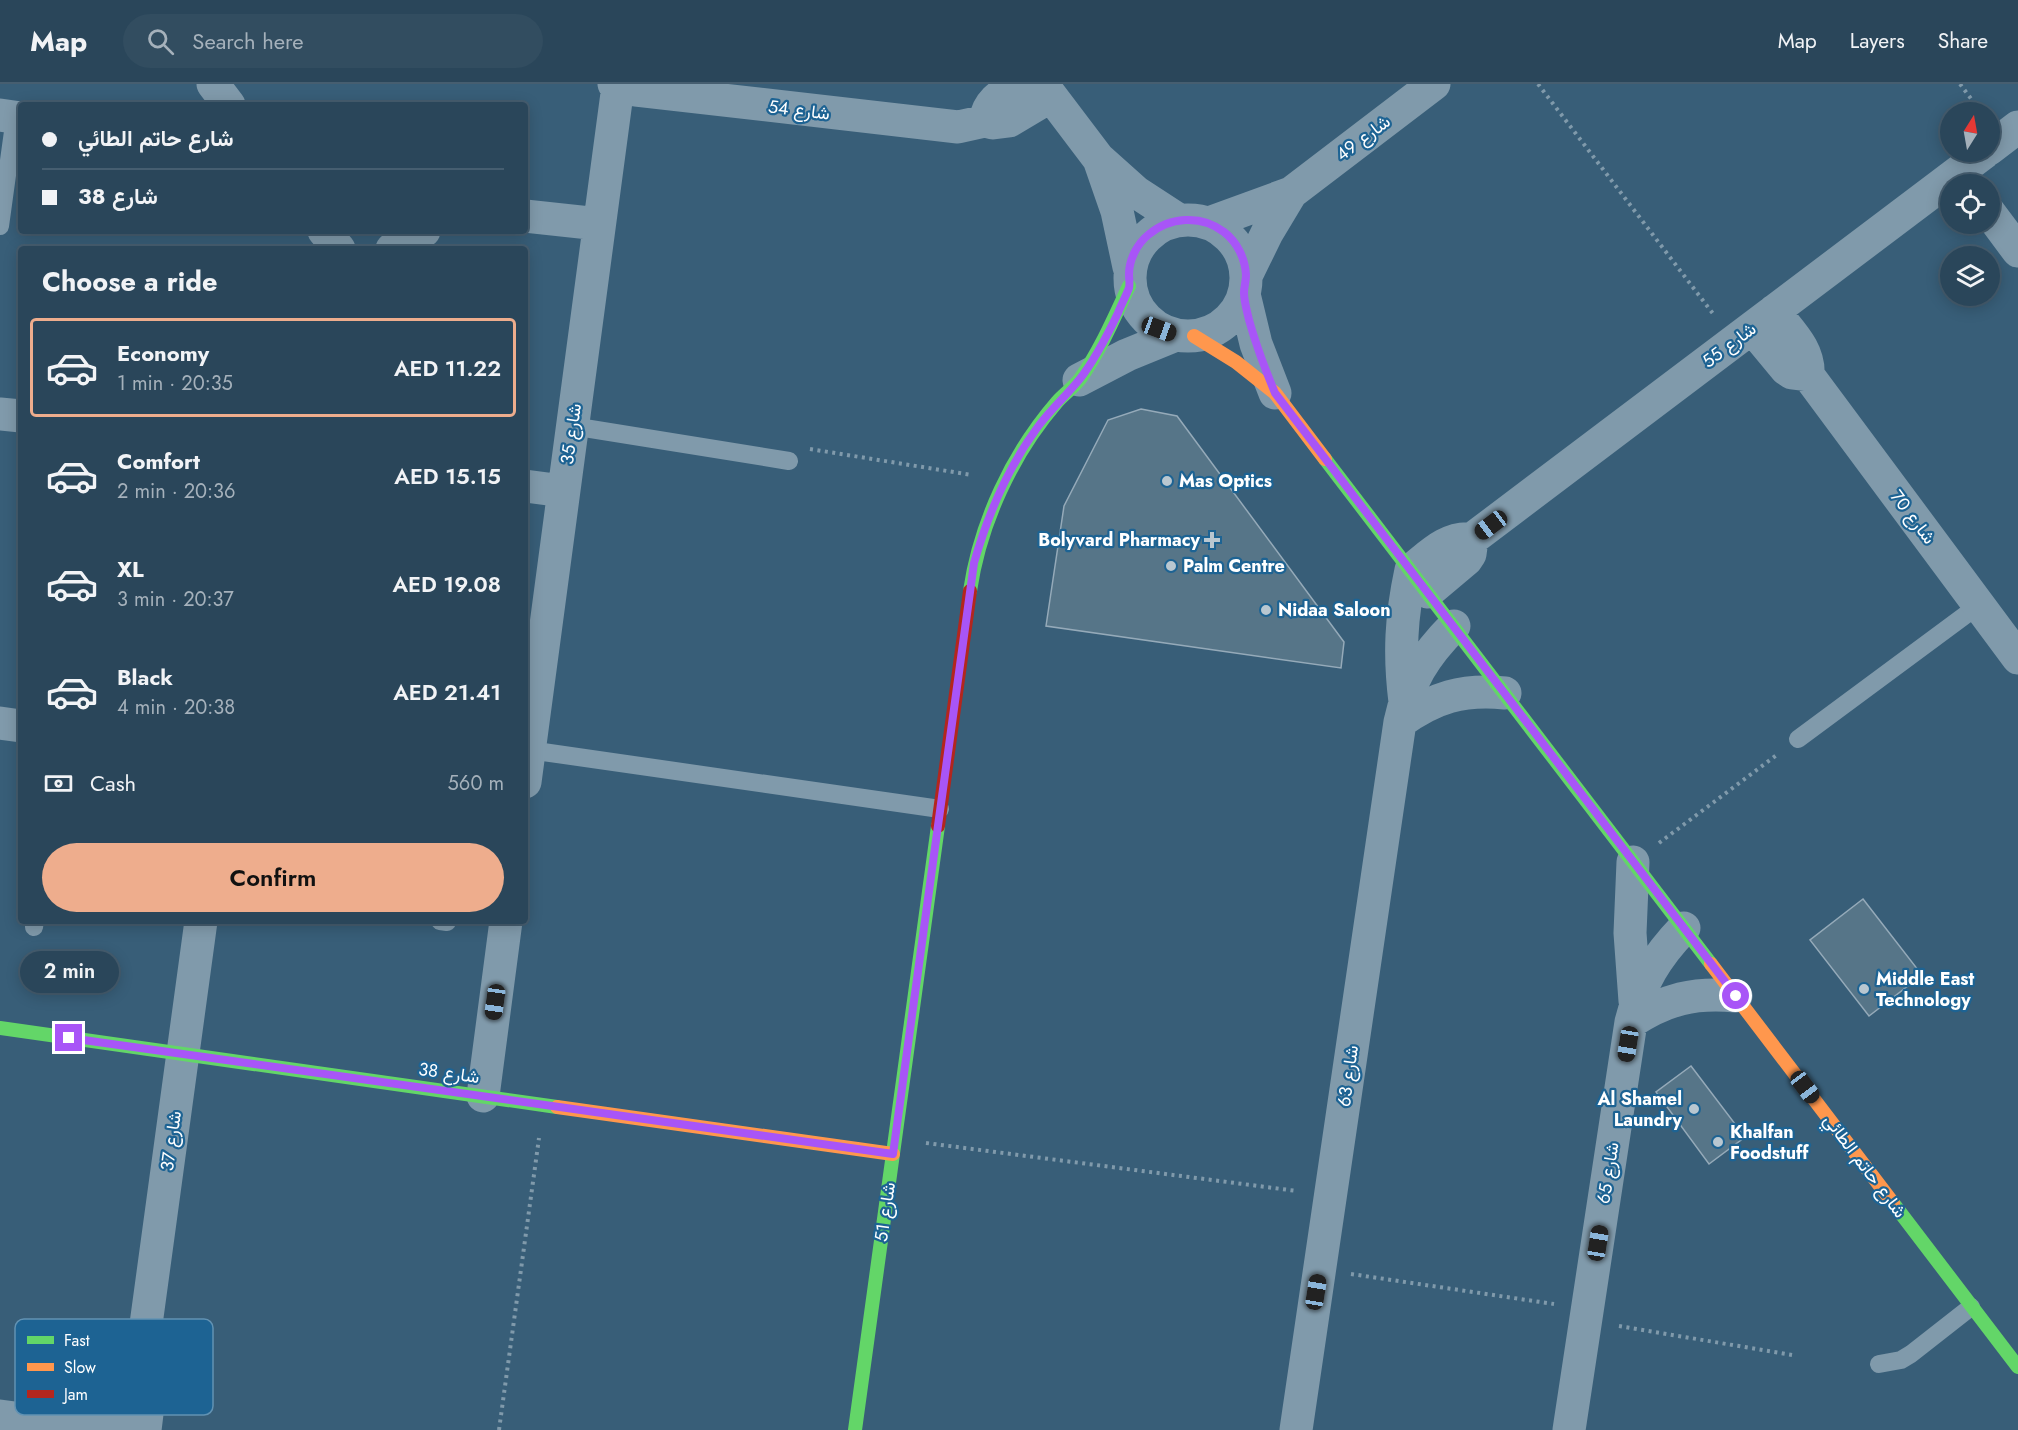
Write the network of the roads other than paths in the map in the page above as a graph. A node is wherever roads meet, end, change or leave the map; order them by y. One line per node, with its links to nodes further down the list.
1 (213, 84): 6 (street)
2 (1018, 84): 8 (street)
3 (1434, 84): 14 (street, شارع 49)
4 (616, 85): 8 (street, شارع 54); 18 (street, شارع 35)
5 (1046, 90): 8 (street, شارع 54); 11 (street)
6 (227, 102)
7 (12, 116): 19 (lane)
8 (986, 122)
9 (2018, 127): 10 (street)
10 (2000, 141)
11 (1098, 158): 17 (street); 26 (street)
12 (1977, 162): 13 (street, شارع 55)
13 (1967, 174)
14 (1291, 193): 17 (street, شارع 49); 27 (street, شارع 49)
15 (1940, 195): 28 (street, شارع 55)
16 (528, 216): 18 (street)
17 (1194, 221): 26 (street); 27 (street)
18 (599, 224): 34 (street, شارع 35)
19 (0, 226)
20 (2000, 227): 25 (street)
21 (326, 234): 23 (street)
22 (417, 234): 24 (street)
23 (336, 246)
24 (396, 246)
25 (2018, 251)
26 (1129, 276): 29 (street); 30 (street, شارع 51)
27 (1245, 285): 29 (street); 31 (street, شارع حاتم الطائي)
28 (1753, 327): 38 (street, شارع 55); 39 (street, شارع 70)
29 (1185, 335): 30 (street, شارع 51); 31 (street, شارع حاتم الطائي)
30 (1079, 380): 50 (street, شارع 51)
31 (1275, 393): 38 (street, شارع حاتم الطائي)
32 (0, 414): 33 (street)
33 (18, 417)
34 (572, 426): 35 (lane); 37 (street, شارع 35)
35 (789, 460)
36 (528, 486): 37 (street)
37 (563, 491): 42 (street, شارع 35)
38 (1419, 581): 40 (street, شارع حاتم الطائي); 44 (street, شارع 63)
39 (1978, 605): 41 (street, شارع 70); 47 (lane)
40 (1454, 626): 43 (street, شارع حاتم الطائي); 44 (street, شارع 63)
41 (2018, 658)
42 (533, 660): 48 (street, شارع 35)
43 (1505, 693): 44 (street); 51 (street, شارع حاتم الطائي)
44 (1402, 712): 72 (street, شارع 63)
45 (0, 723): 46 (street)
46 (18, 726)
47 (1798, 739)
48 (529, 750): 49 (street, شارع 35); 50 (lane)
49 (528, 758)
50 (940, 809): 60 (street, شارع 51)
51 (1633, 862): 54 (street, شارع حاتم الطائي); 56 (street, شارع 65)
52 (201, 924): 58 (street, شارع 37)
53 (506, 924): 59 (street)
54 (1684, 928): 55 (street, شارع حاتم الطائي); 56 (street, شارع 65)
55 (1736, 996): 56 (street); 61 (street, شارع حاتم الطائي)
56 (1633, 1013): 73 (street, شارع 65)
57 (0, 1028): 58 (street, شارع 38)
58 (183, 1054): 59 (street, شارع 38); 62 (street, شارع 37)
59 (483, 1096): 60 (street, شارع 38)
60 (893, 1154): 71 (street, شارع 51)
61 (1971, 1307): 63 (lane); 64 (street, شارع حاتم الطائي)
62 (147, 1319)
63 (1879, 1364)
64 (2018, 1367)
65 (120, 1415): 69 (street, شارع 37)
66 (147, 1415): 70 (street, شارع 37)
67 (0, 1416): 68 (street)
68 (105, 1430)
69 (118, 1430)
70 (145, 1430)
71 (855, 1430)
72 (1296, 1430)
73 (1569, 1430)

